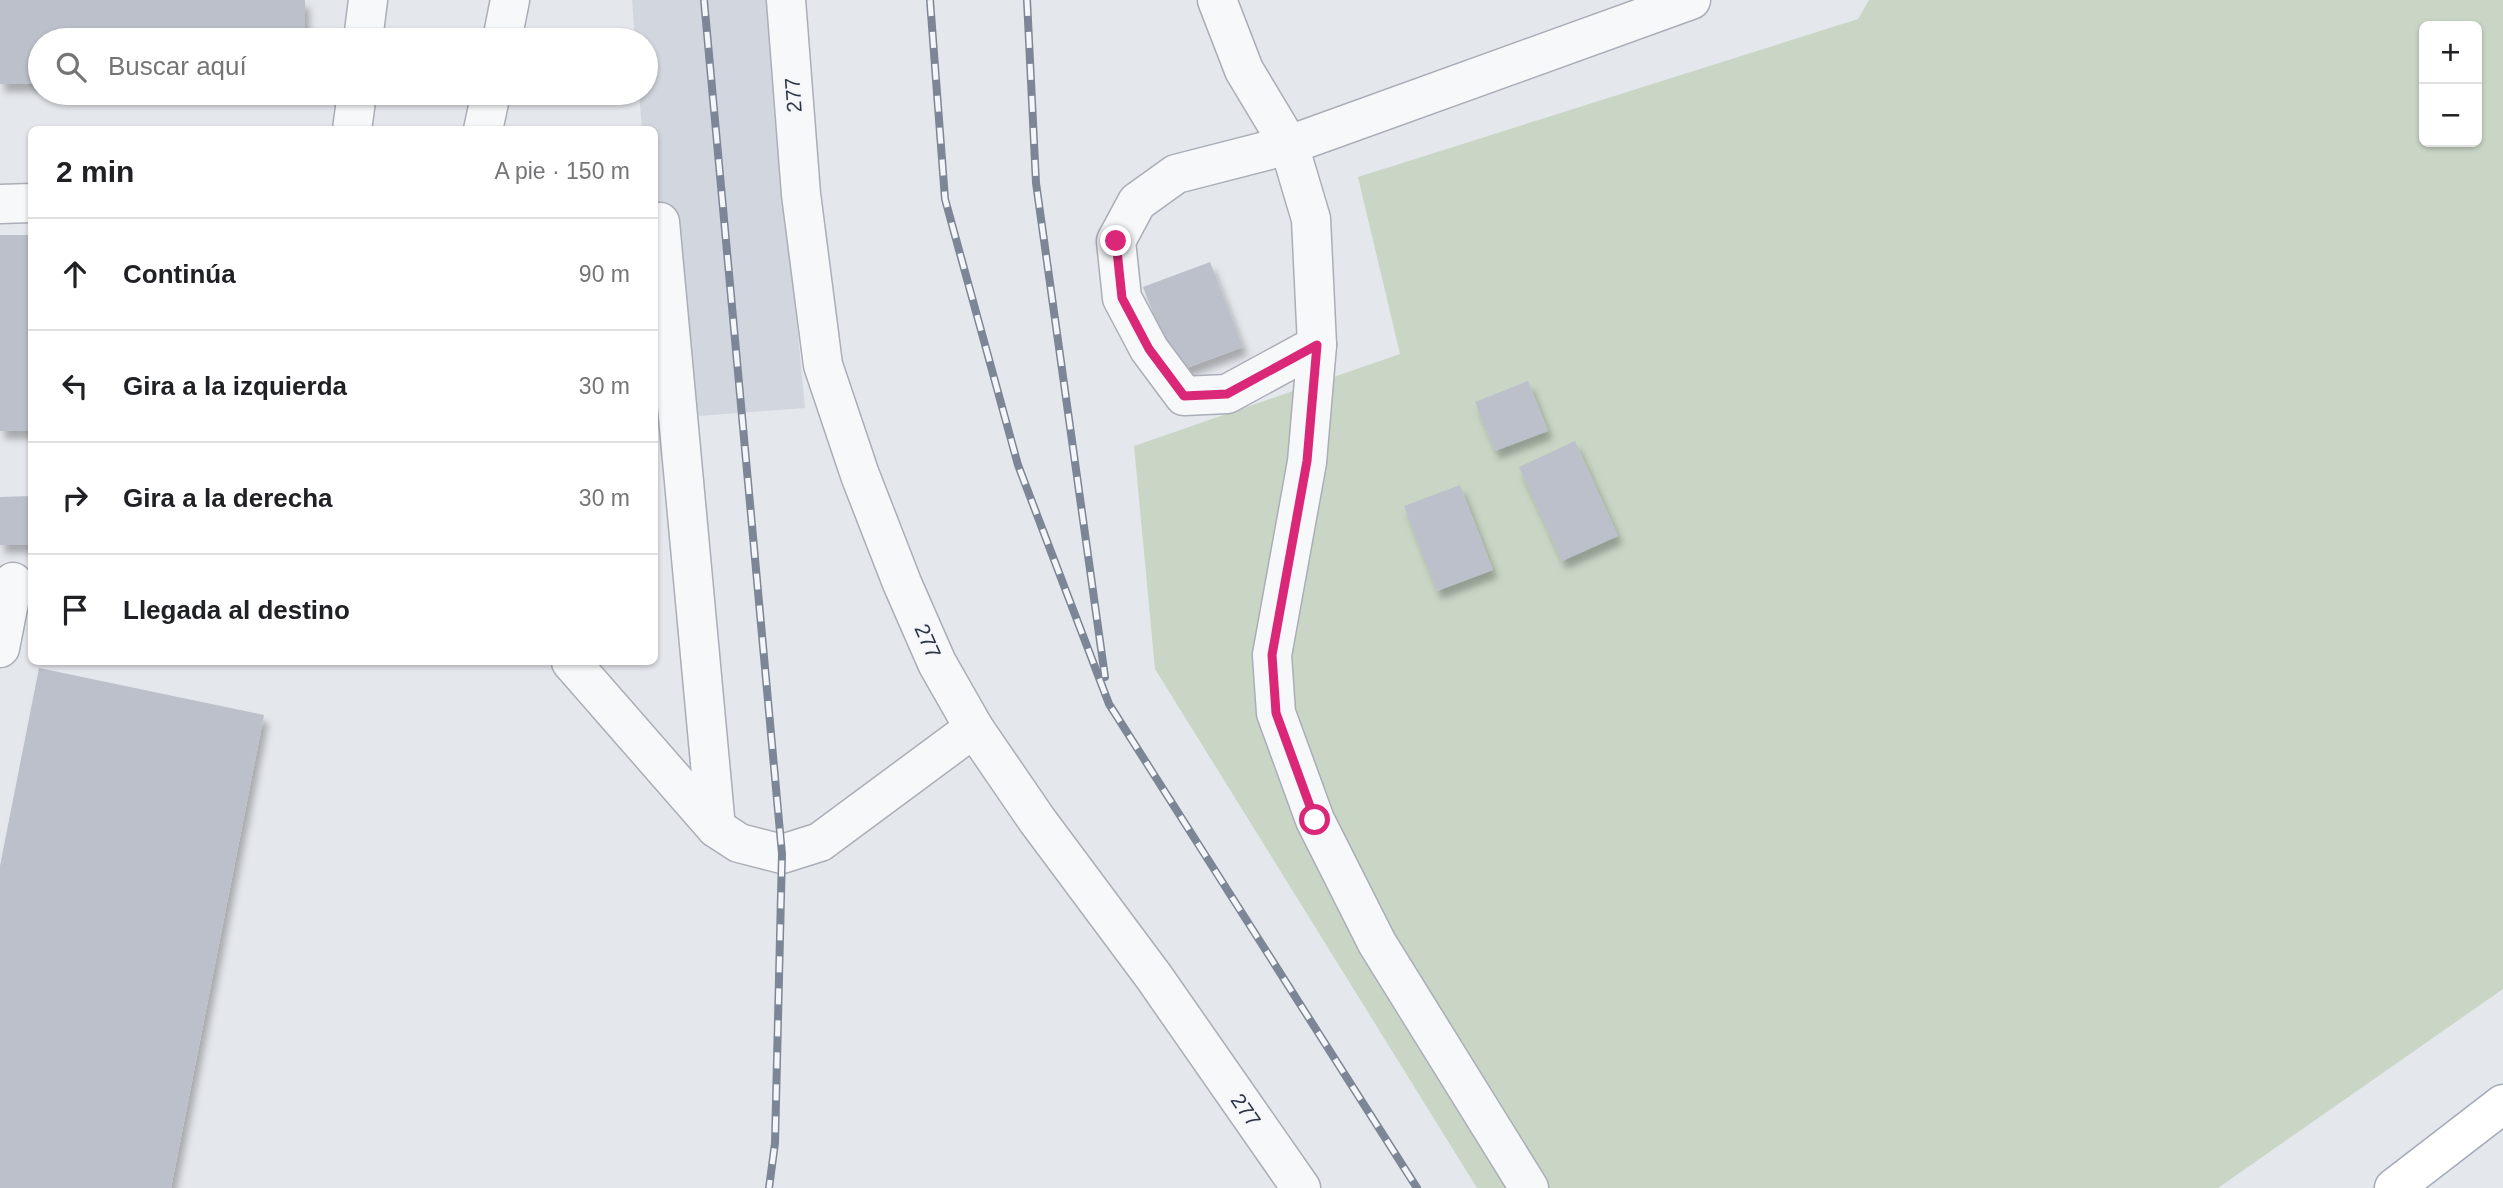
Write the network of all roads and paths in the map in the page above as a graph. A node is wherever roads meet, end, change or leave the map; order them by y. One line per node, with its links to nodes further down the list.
1 (368, 0): 6 (street)
2 (510, 0): 7 (street)
3 (786, 0): 20 (street, 277)
4 (1217, 0): 12 (street)
5 (1691, 0): 12 (street)
6 (364, 28)
7 (504, 28)
8 (355, 105): 10 (street)
9 (488, 105): 11 (street)
10 (353, 126)
11 (484, 126)
12 (1289, 145): 16 (street); 16 (street)
13 (28, 203): 14 (street)
14 (0, 204)
15 (660, 222): 21 (street)
16 (1317, 345): 24 (street)
17 (15, 582): 18 (street)
18 (0, 648)
19 (574, 665): 21 (street)
20 (974, 728): 21 (street); 23 (street, 277)
21 (716, 828)
22 (2503, 1104): 25 (main road)
23 (1301, 1188)
24 (1529, 1188)
25 (2394, 1188)

